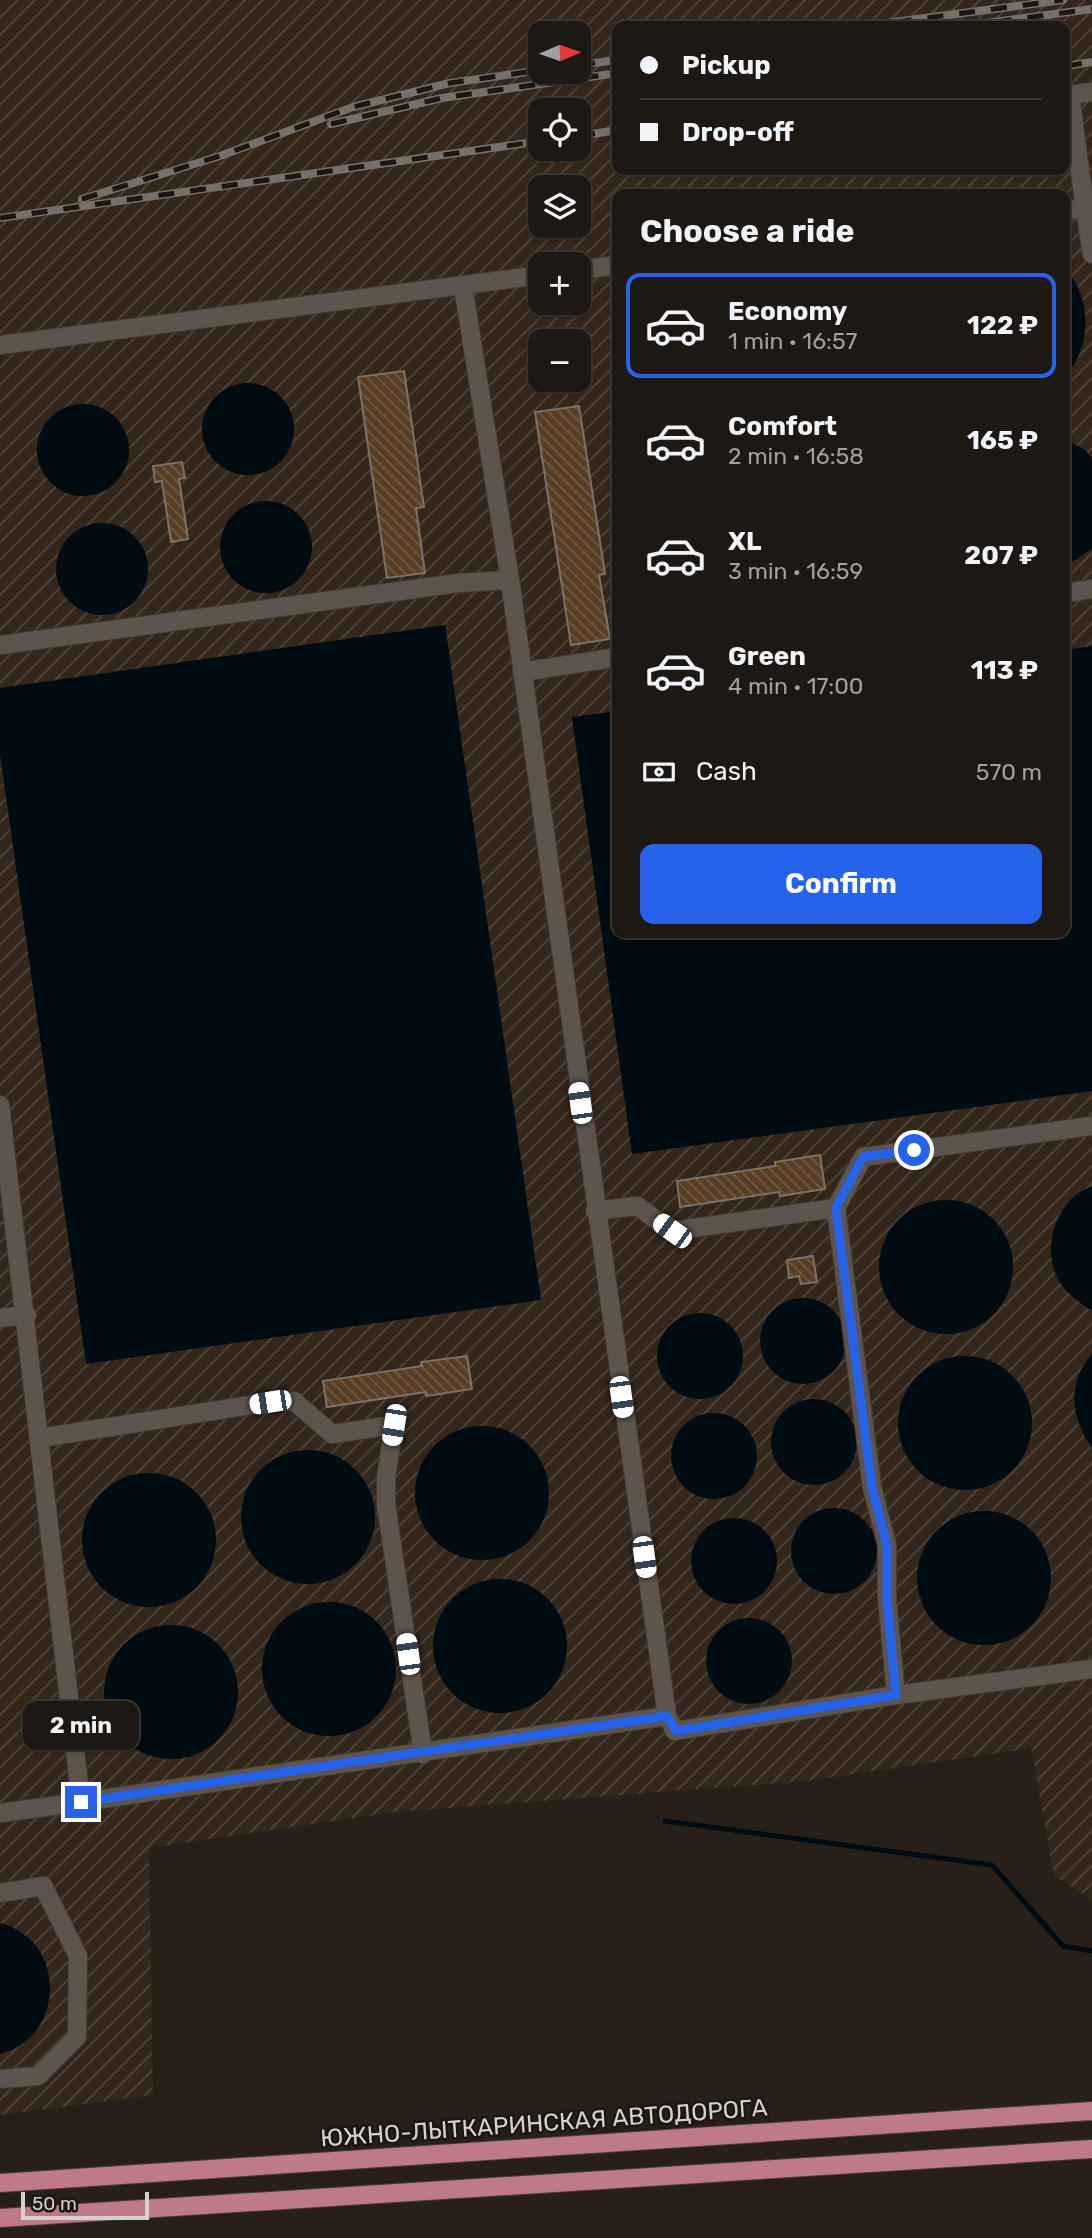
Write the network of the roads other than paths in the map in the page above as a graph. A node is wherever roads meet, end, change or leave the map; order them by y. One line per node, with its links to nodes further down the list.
1 (1092, 92): 2 (street)
2 (1088, 208): 3 (street); 4 (street)
3 (1070, 210)
4 (1092, 254)
5 (612, 266): 6 (street)
6 (591, 268)
7 (528, 277): 8 (street)
8 (463, 286): 9 (street); 10 (street)
9 (0, 345)
10 (510, 580): 13 (street); 15 (street)
11 (1092, 589): 12 (street)
12 (1070, 592)
13 (0, 645)
14 (612, 658): 15 (street)
15 (522, 672): 19 (street)
16 (0, 1105): 20 (street)
17 (1092, 1126): 18 (street)
18 (836, 1208): 19 (street); 24 (street)
19 (595, 1211): 25 (street)
20 (27, 1315): 21 (street); 22 (street)
21 (0, 1318)
22 (40, 1438): 26 (street); 27 (street)
23 (1092, 1669): 24 (street)
24 (896, 1695): 25 (street)
25 (667, 1716): 26 (street)
26 (423, 1754): 27 (street)
27 (81, 1802): 28 (street)
28 (0, 1813)
29 (0, 1893): 30 (street)
30 (0, 2079)
31 (1092, 2111): 33 (main road, ЮЖНО-ЛЫТКАРИНСКАЯ АВТОДОРОГА)
32 (1092, 2149): 34 (main road)
33 (0, 2183)
34 (0, 2218)

